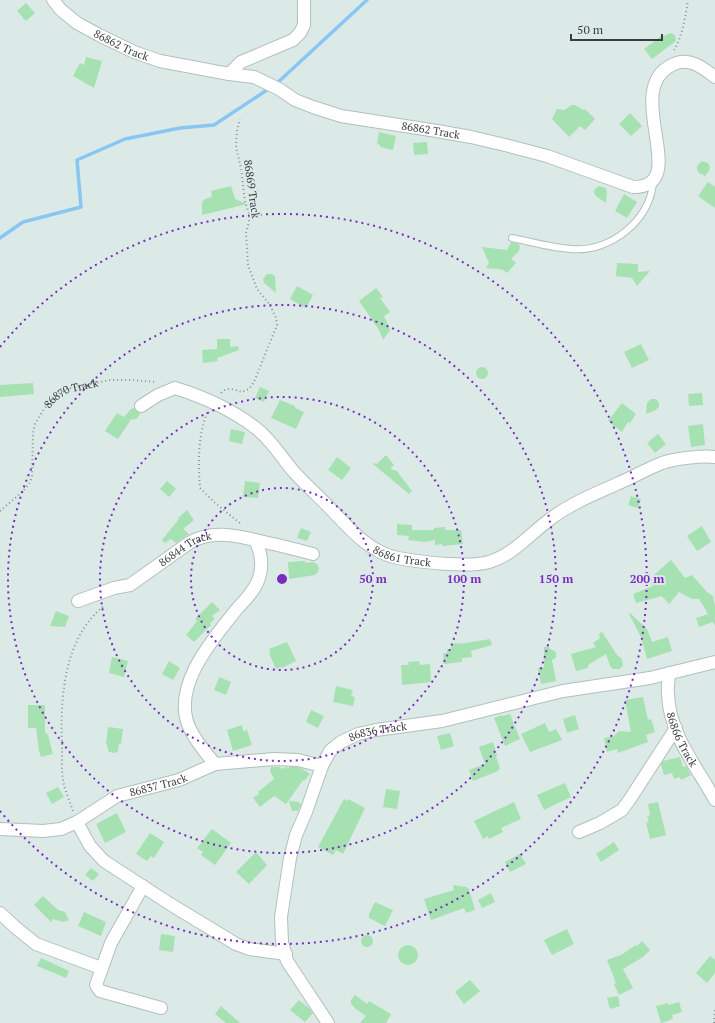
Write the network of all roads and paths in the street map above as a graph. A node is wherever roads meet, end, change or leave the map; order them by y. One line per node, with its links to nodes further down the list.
1 (53, 0): 5 (street, 86862 Track)
2 (304, 0): 5 (street)
3 (688, 0): 4 (path)
4 (664, 68): 6 (street); 8 (street)
5 (229, 74): 8 (street, 86862 Track)
6 (715, 77)
7 (240, 119): 11 (path, 86869 Track)
8 (653, 181): 9 (lane)
9 (512, 238)
10 (175, 388): 11 (street); 12 (street); 14 (path, 86870 Track)
11 (215, 403): 13 (street, 86861 Track); 15 (path, 86869 Track)
12 (141, 406)
13 (715, 457)
14 (0, 511)
15 (242, 524)
16 (255, 540): 17 (street, 86844 Track); 18 (street, 86844 Track); 23 (street)
17 (313, 554)
18 (78, 601)
19 (107, 603): 26 (path)
20 (715, 662): 21 (street, 86836 Track)
21 (669, 673): 22 (street, 86866 Track); 24 (street, 86836 Track)
22 (676, 728): 25 (street, 86866 Track); 28 (street)
23 (215, 764): 24 (street, 86837 Track); 26 (street, 86837 Track)
24 (322, 766): 31 (street, 86836 Track)
25 (715, 800)
26 (77, 822): 27 (street, 86837 Track); 29 (street)
27 (0, 829)
28 (579, 832)
29 (143, 886): 31 (street); 32 (street)
30 (0, 913): 32 (street)
31 (286, 954): 35 (street, 86836 Track)
32 (101, 968): 33 (street)
33 (161, 1008)
34 (715, 1010): 36 (path)
35 (328, 1023)
36 (714, 1023)

